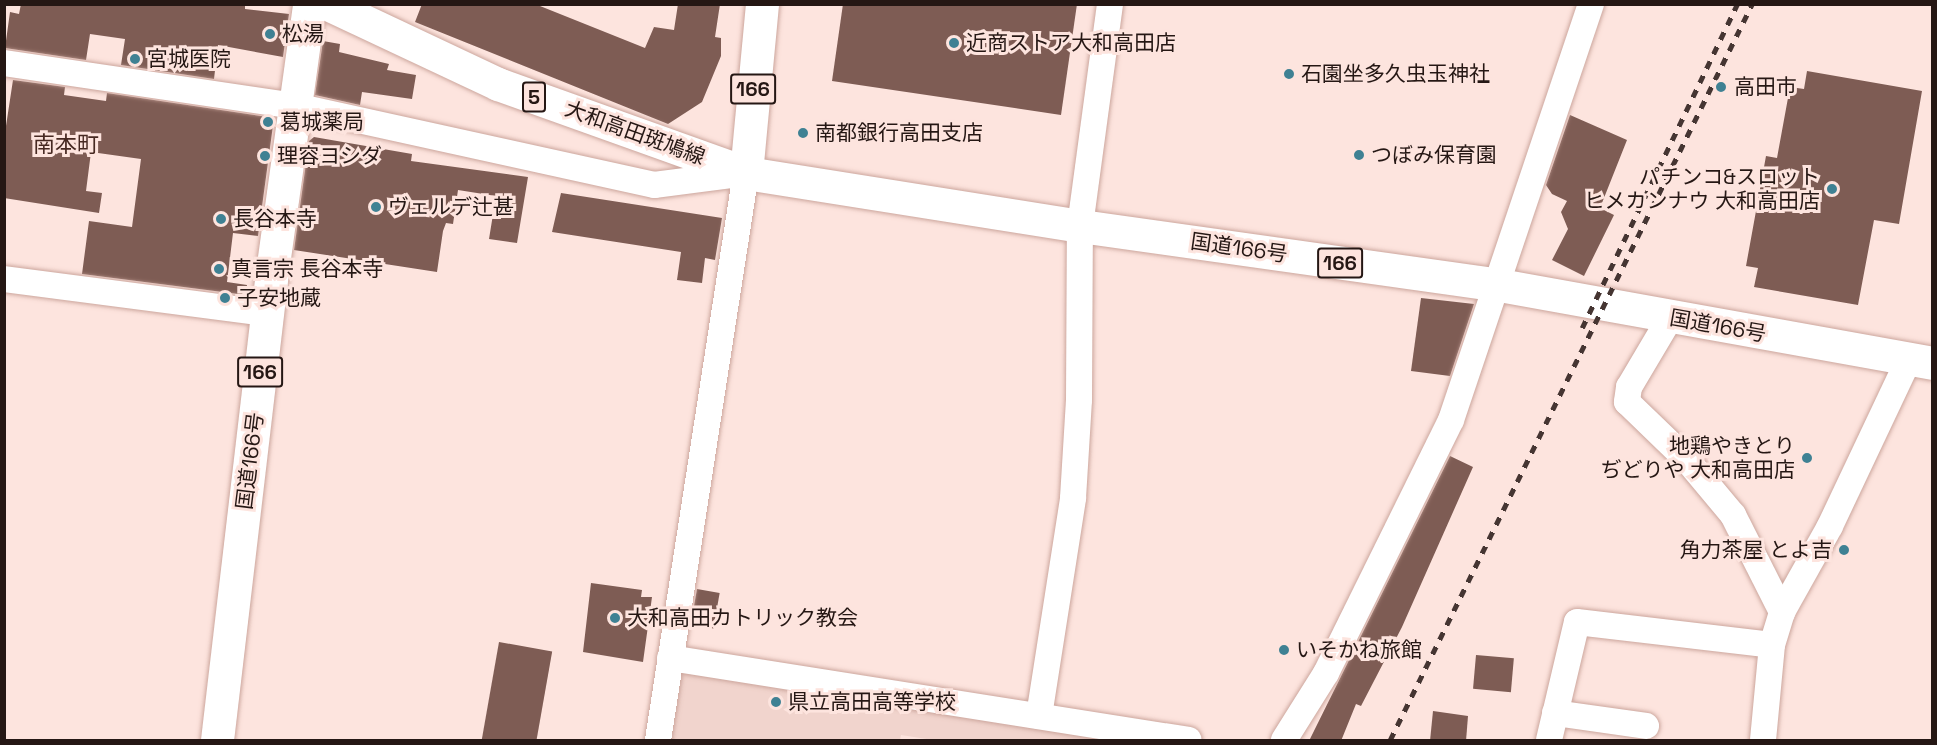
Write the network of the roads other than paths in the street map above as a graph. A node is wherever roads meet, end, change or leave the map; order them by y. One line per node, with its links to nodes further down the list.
1 (309, 4): 7 (main road, 国道166号 / 166)
2 (328, 4): 8 (main road, 大和高田斑鳩線 / 5)
3 (762, 4): 8 (main road, 166)
4 (1110, 4): 9 (street)
5 (1591, 4): 11 (street)
6 (4, 63): 7 (street)
7 (295, 106): 8 (street); 12 (main road, 国道166号 / 166)
8 (746, 173): 9 (main road, 国道166号 / 166); 17 (street)
9 (1080, 226): 11 (main road, 国道166号 / 166); 19 (street)
10 (4, 279): 12 (street)
11 (1499, 285): 13 (main road, 国道166号 / 166); 25 (street)
12 (267, 313): 22 (main road, 国道166号 / 166)
13 (1670, 318): 14 (main road, 国道166号 / 166); 15 (street)
14 (1921, 361): 15 (street)
15 (1782, 612): 16 (street)
16 (1772, 645): 18 (street); 27 (street)
17 (670, 658): 19 (street); 23 (street)
18 (1555, 713): 20 (street); 26 (street)
19 (1039, 716): 21 (street)
20 (1646, 726)
21 (1146, 737): 24 (street)
22 (218, 741)
23 (658, 741)
24 (1189, 741)
25 (1284, 741)
26 (1549, 741)
27 (1763, 741)

